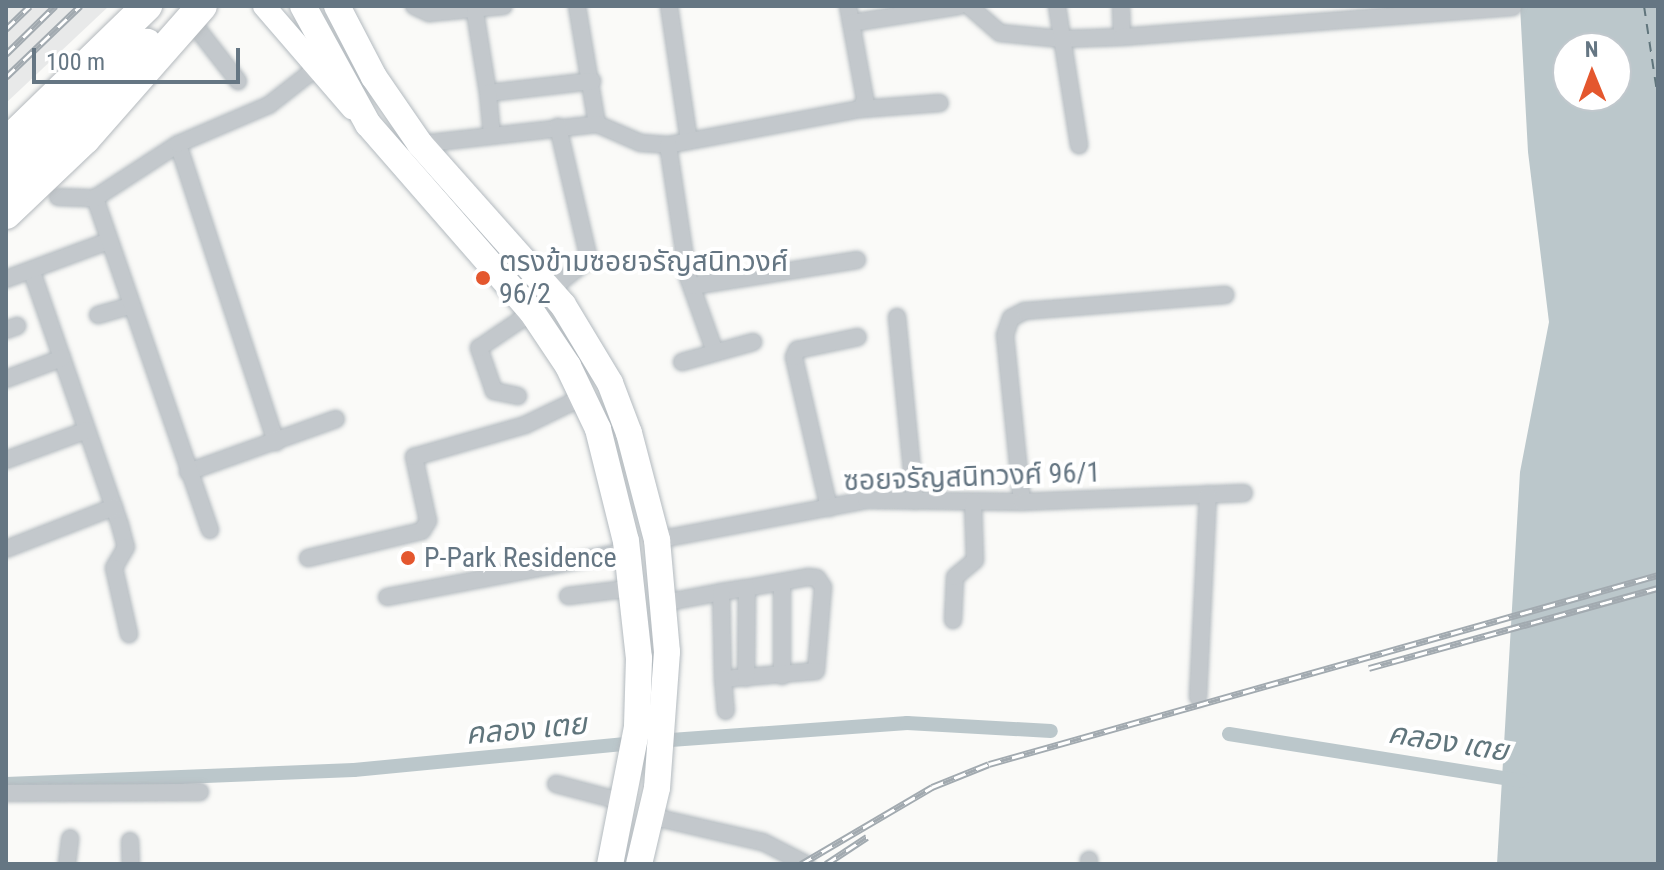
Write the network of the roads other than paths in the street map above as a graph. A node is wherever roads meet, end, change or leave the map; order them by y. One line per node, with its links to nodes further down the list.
1 (135, 6): 19 (main road)
2 (147, 6): 35 (highway, bridge)
3 (209, 6): 16 (main road)
4 (264, 6): 22 (main road)
5 (303, 6): 30 (main road)
6 (337, 6): 37 (main road)
7 (414, 6): 17 (street)
8 (504, 6): 17 (street)
9 (577, 6): 25 (street)
10 (669, 6): 34 (street)
11 (959, 6): 18 (street)
12 (969, 6): 21 (street)
13 (1057, 6): 21 (street)
14 (1121, 6): 20 (street)
15 (1513, 7): 20 (street)
16 (193, 11): 23 (main road); 24 (street); 40 (highway, bridge); 44 (highway, bridge)
17 (475, 12): 26 (street)
18 (850, 14): 28 (street)
19 (102, 36): 23 (main road); 29 (main road)
20 (1122, 37): 21 (street)
21 (1062, 39): 39 (street)
22 (315, 69): 30 (main road); 36 (street)
23 (142, 73): 43 (main road)
24 (238, 81)
25 (592, 81): 26 (street); 31 (street)
26 (488, 93): 33 (street)
27 (940, 103): 28 (street)
28 (861, 109): 34 (street)
29 (6, 123)
30 (368, 124): 53 (main road)
31 (597, 124): 32 (street); 38 (street)
32 (558, 127): 33 (street); 50 (street)
33 (492, 135): 37 (street)
34 (689, 141): 38 (street)
35 (6, 143)
36 (178, 144): 42 (street); 66 (street)
37 (420, 144): 50 (main road)
38 (668, 145): 49 (street)
39 (1079, 145)
40 (6, 180)
41 (58, 197): 42 (street)
42 (95, 198): 45 (street)
43 (6, 200)
44 (6, 214)
45 (109, 241): 47 (street); 52 (street)
46 (857, 260): 49 (street)
47 (32, 272): 48 (street); 59 (street)
48 (6, 279)
49 (693, 286): 58 (street)
50 (550, 290): 77 (main road)
51 (1225, 295): 73 (street)
52 (132, 305): 54 (street); 68 (street)
53 (532, 312): 62 (street); 63 (main road)
54 (98, 315)
55 (897, 317): 71 (street)
56 (858, 337): 75 (street)
57 (753, 342): 58 (street)
58 (715, 352): 60 (street)
59 (62, 358): 61 (street); 65 (street)
60 (682, 362)
61 (6, 379)
62 (518, 396)
63 (585, 396): 79 (main road); 80 (street)
64 (336, 419): 66 (street)
65 (87, 430): 67 (street); 74 (street)
66 (276, 442): 68 (street)
67 (6, 460)
68 (188, 472): 76 (street)
69 (1244, 493): 70 (street, ซอยจรัญสนิทวงศ์ 96/1)
70 (1208, 494): 73 (street, ซอยจรัญสนิทวงศ์ 96/1); 93 (street)
71 (915, 501): 72 (street, ซอยจรัญสนิทวงศ์ 96/1); 75 (street, ซอยจรัญสนิทวงศ์ 96/1)
72 (973, 502): 73 (street, ซอยจรัญสนิทวงศ์ 96/1); 88 (street)
73 (1022, 502)
74 (114, 507): 78 (street); 89 (street)
75 (829, 508): 77 (street, ซอยจรัญสนิทวงศ์ 96/1)
76 (210, 530)
77 (657, 540): 87 (main road)
78 (6, 549)
79 (628, 551): 82 (main road); 86 (street)
80 (308, 558)
81 (782, 582): 83 (street); 90 (street); 90 (street)
82 (633, 588): 85 (street); 98 (main road)
83 (747, 588): 84 (street); 91 (street)
84 (721, 592): 87 (street); 92 (street)
85 (568, 596)
86 (387, 597)
87 (663, 603): 99 (main road)
88 (953, 620)
89 (129, 634)
90 (782, 676): 91 (street)
91 (746, 678): 92 (street)
92 (723, 679): 94 (street)
93 (1198, 697)
94 (726, 711)
95 (556, 784): 98 (street)
96 (200, 792): 97 (street)
97 (6, 793)
98 (624, 802): 104 (main road)
99 (650, 816): 105 (main road); 106 (street)
100 (70, 838): 102 (street)
101 (130, 841): 103 (street)
102 (67, 864)
103 (131, 864)
104 (610, 864)
105 (640, 864)
106 (806, 864)

